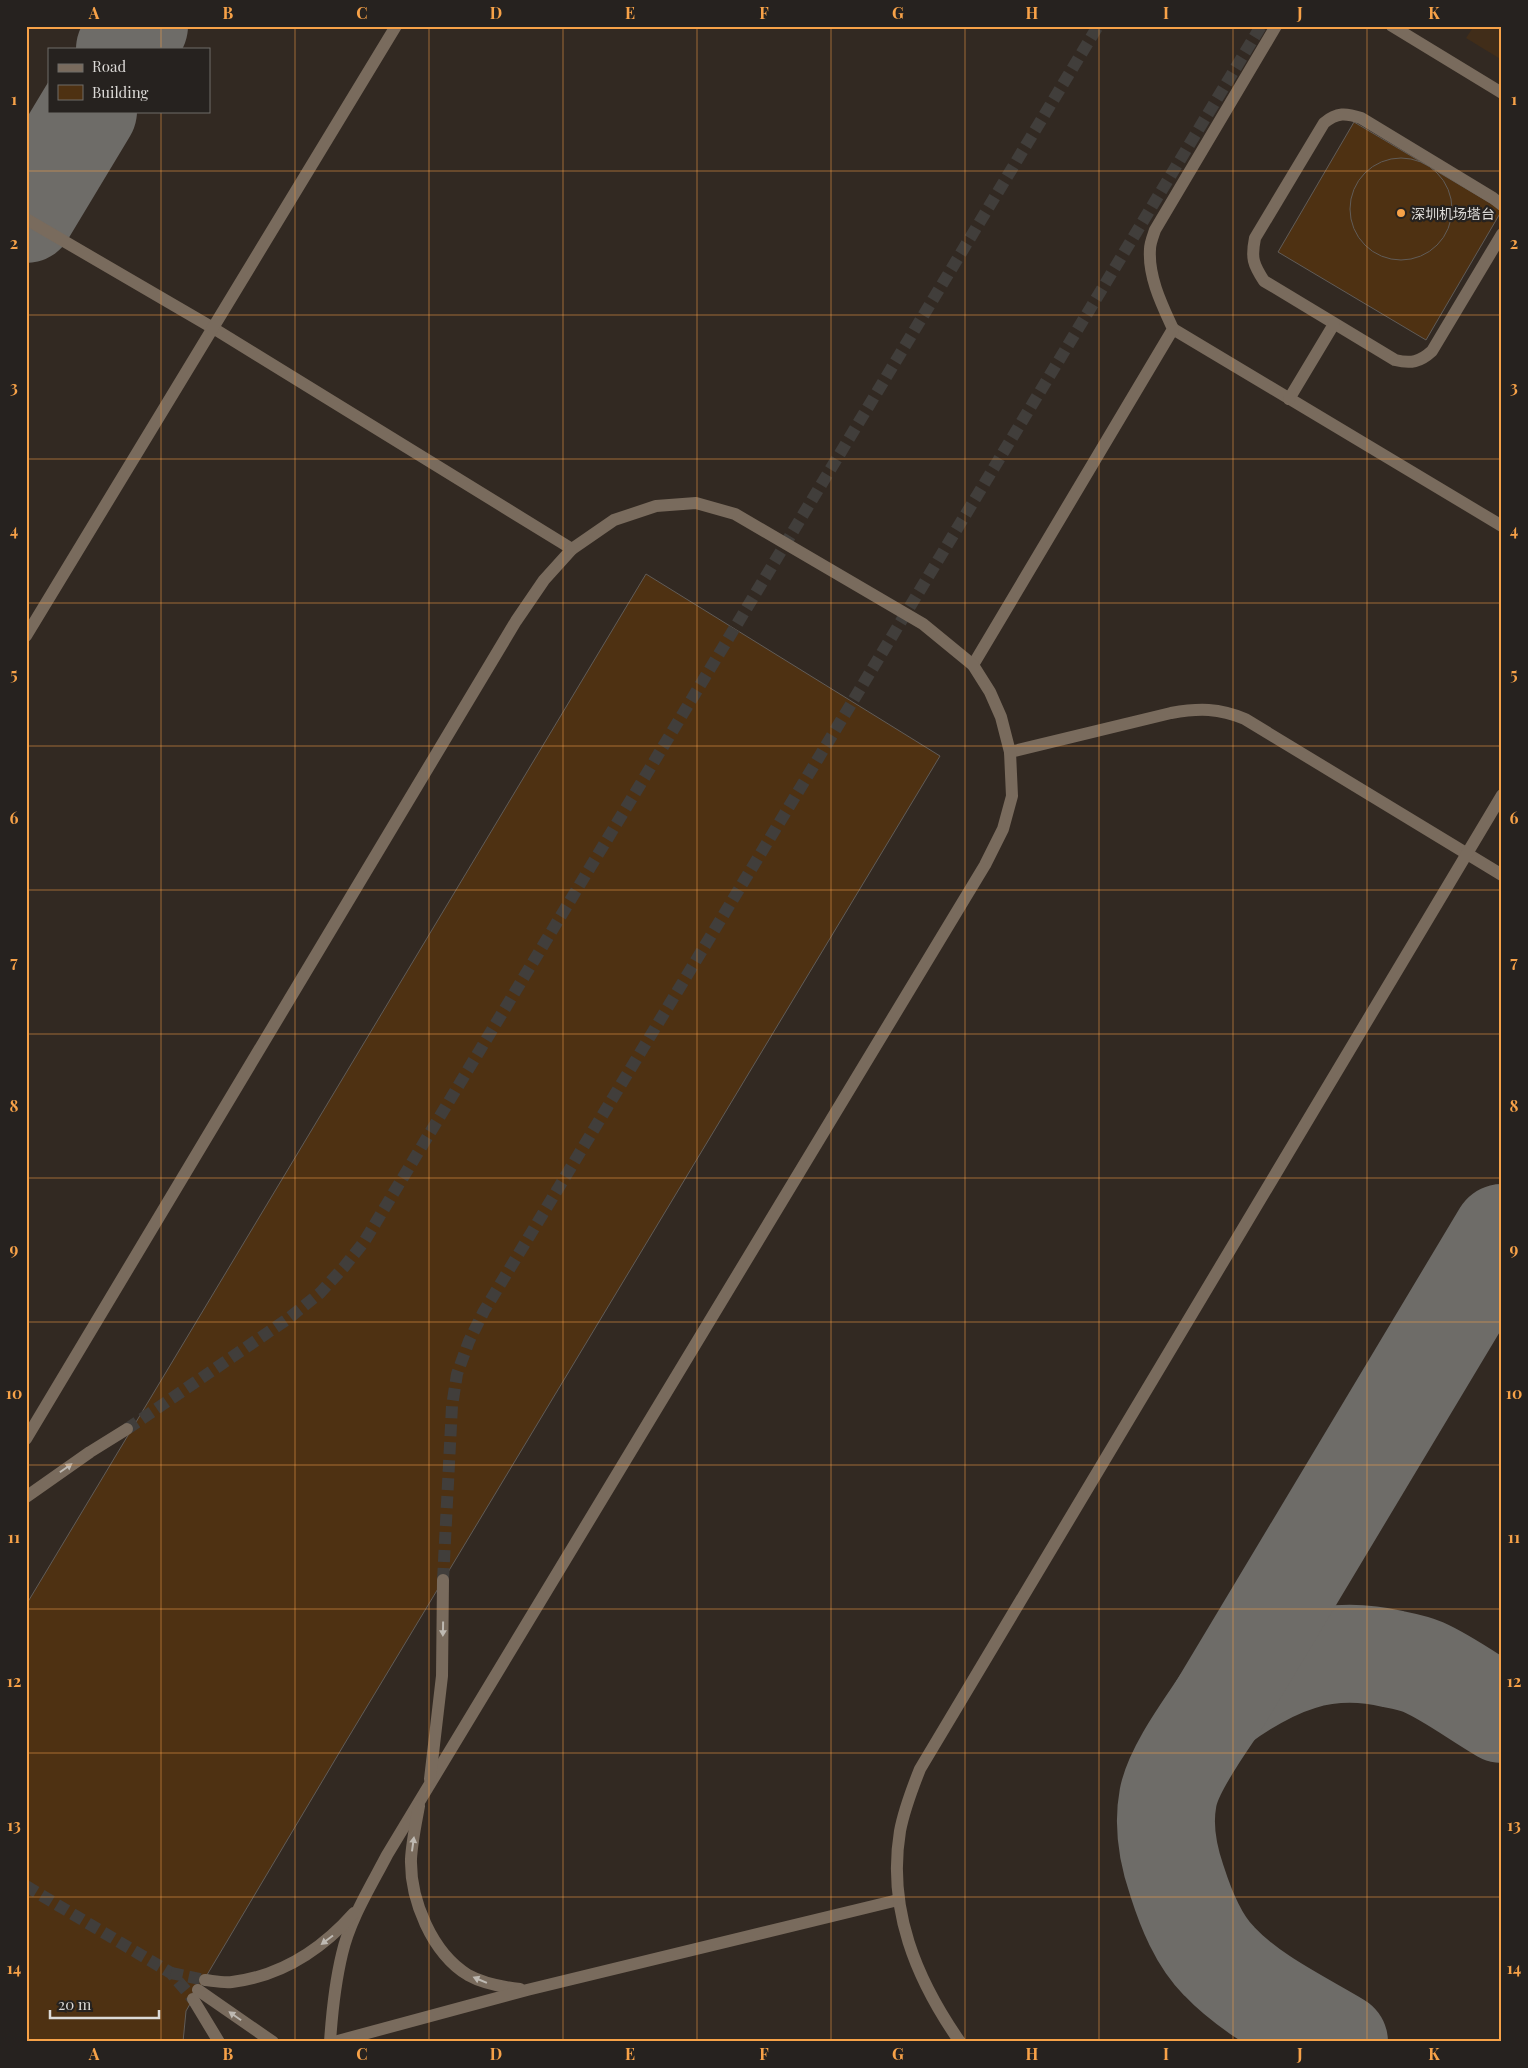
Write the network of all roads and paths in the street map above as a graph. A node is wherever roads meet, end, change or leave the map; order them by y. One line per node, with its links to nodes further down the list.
1 (396, 26): 9 (lane)
2 (1276, 26): 10 (lane)
3 (1392, 26): 4 (lane)
4 (1502, 93)
5 (1502, 206): 8 (lane)
6 (26, 219): 9 (lane)
7 (1502, 234): 8 (lane)
8 (1334, 324): 11 (lane)
9 (212, 328): 13 (lane); 14 (lane)
10 (1172, 329): 11 (lane); 15 (lane)
11 (1289, 399): 12 (lane)
12 (1502, 526)
13 (572, 549): 15 (lane); 21 (lane)
14 (26, 636)
15 (973, 665): 16 (lane)
16 (1010, 752): 18 (lane); 24 (lane)
17 (1502, 795): 18 (lane)
18 (1468, 852): 19 (lane); 26 (lane)
19 (1502, 875)
20 (127, 1429): 22 (lane, one-way to 20)
21 (26, 1439)
22 (26, 1496)
23 (443, 1580): 24 (lane, one-way to 24)
24 (429, 1785): 25 (lane)
25 (420, 1801): 27 (lane); 29 (lane, one-way to 25)
26 (898, 1900): 29 (lane); 34 (lane)
27 (361, 1905): 28 (lane, one-way to 28); 32 (lane)
28 (199, 1990): 30 (lane); 31 (lane, one-way to 28)
29 (527, 1990): 33 (lane)
30 (219, 2042)
31 (272, 2042)
32 (330, 2042)
33 (334, 2042)
34 (960, 2042)

